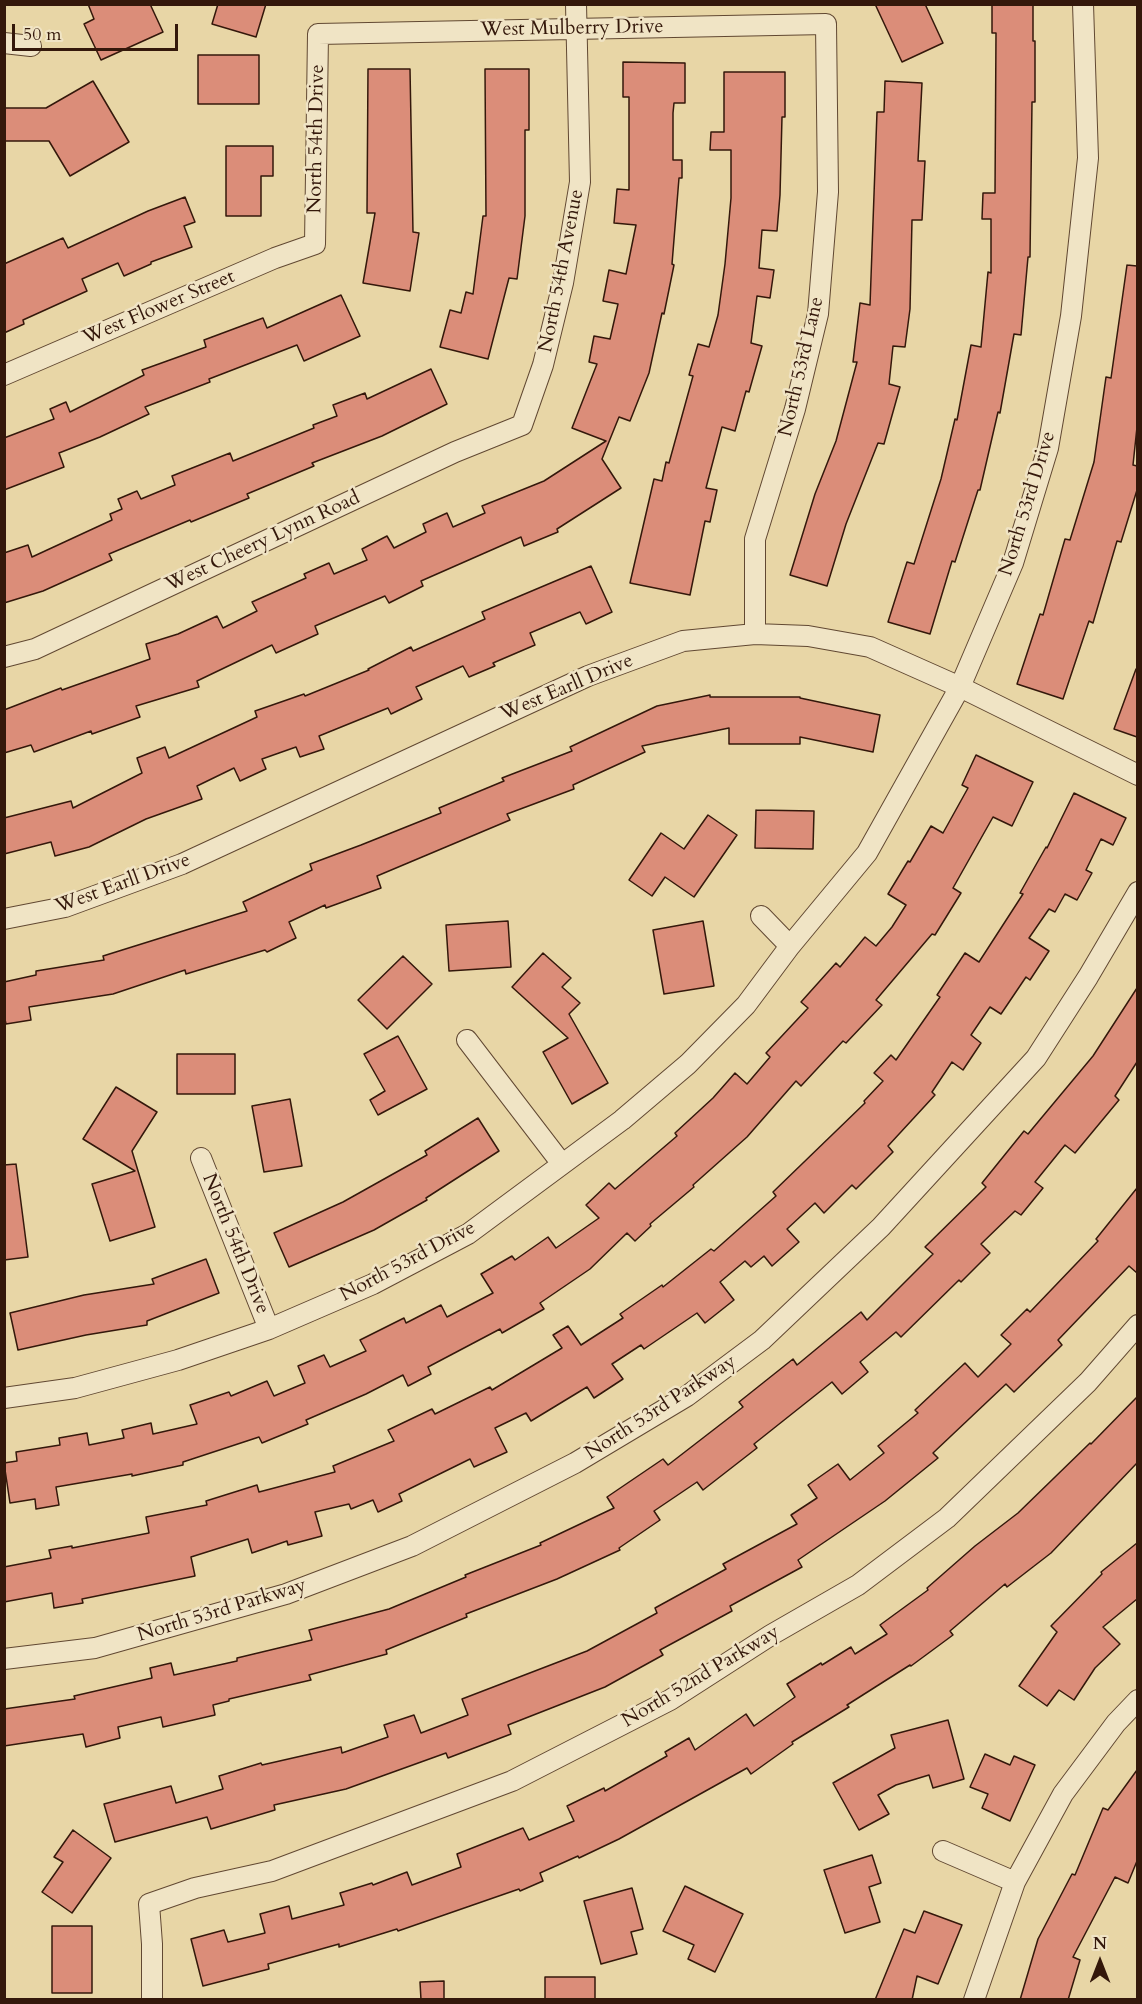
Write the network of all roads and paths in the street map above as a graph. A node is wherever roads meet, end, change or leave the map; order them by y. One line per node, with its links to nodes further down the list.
1 (576, 4): 4 (street, North 54th Avenue)
2 (1083, 4): 13 (street, North 53rd Drive)
3 (826, 24): 4 (street, West Mulberry Drive); 11 (street, North 53rd Lane)
4 (576, 29): 5 (street, West Mulberry Drive); 10 (street, North 54th Avenue)
5 (318, 34): 8 (street, North 54th Drive)
6 (4, 43): 7 (street)
7 (31, 46)
8 (315, 244): 9 (street, West Flower Street)
9 (4, 375)
10 (522, 425): 12 (street, West Cheery Lynn Road)
11 (755, 634): 13 (street, West Earll Drive); 17 (street, West Earll Drive)
12 (4, 657)
13 (960, 687): 14 (street, West Earll Drive); 18 (street, North 53rd Drive)
14 (1137, 776)
15 (1137, 892): 25 (street, North 53rd Parkway)
16 (761, 916): 18 (street)
17 (4, 919)
18 (790, 946): 21 (street, North 53rd Drive)
19 (466, 1040): 21 (street)
20 (201, 1158): 23 (street, North 54th Drive)
21 (562, 1164): 23 (street, North 53rd Drive)
22 (1137, 1325): 29 (street, North 52nd Parkway)
23 (269, 1329): 24 (street, North 53rd Drive)
24 (4, 1398)
25 (4, 1659)
26 (1137, 1700): 28 (street)
27 (943, 1851): 28 (street)
28 (1014, 1882): 30 (street)
29 (152, 2000)
30 (974, 2000)

